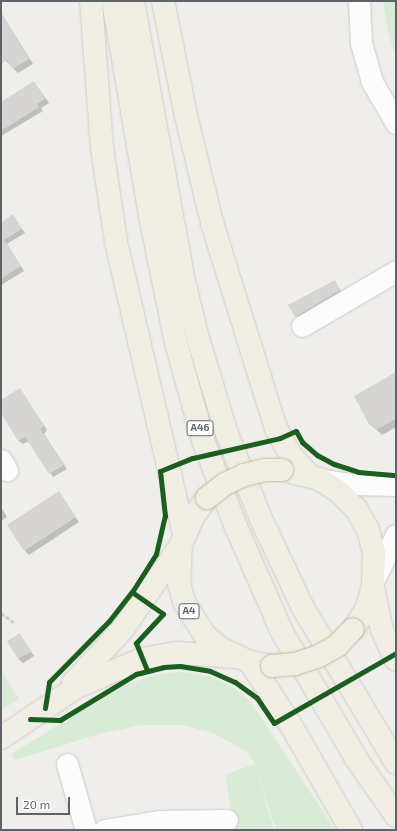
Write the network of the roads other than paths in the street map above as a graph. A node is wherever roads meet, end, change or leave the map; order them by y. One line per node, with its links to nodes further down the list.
1 (91, 1): 12 (highway)
2 (113, 1): 20 (highway, A46)
3 (133, 1): 18 (highway, A46)
4 (163, 1): 9 (highway)
5 (359, 1): 6 (street)
6 (396, 123)
7 (396, 271): 8 (street)
8 (302, 326)
9 (314, 477): 10 (street); 12 (highway, A4, bridge); 13 (highway, A4)
10 (396, 485)
11 (396, 535): 13 (street)
12 (183, 539): 14 (highway, A4); 16 (highway, A4)
13 (374, 582): 14 (highway, A4, bridge); 15 (highway)
14 (243, 660): 16 (highway, A4); 24 (highway)
15 (396, 660)
16 (58, 698): 17 (highway, A4)
17 (1, 738)
18 (396, 763)
19 (67, 764): 22 (street)
20 (396, 816)
21 (227, 820): 23 (street)
22 (86, 830)
23 (104, 830)
24 (351, 830)

